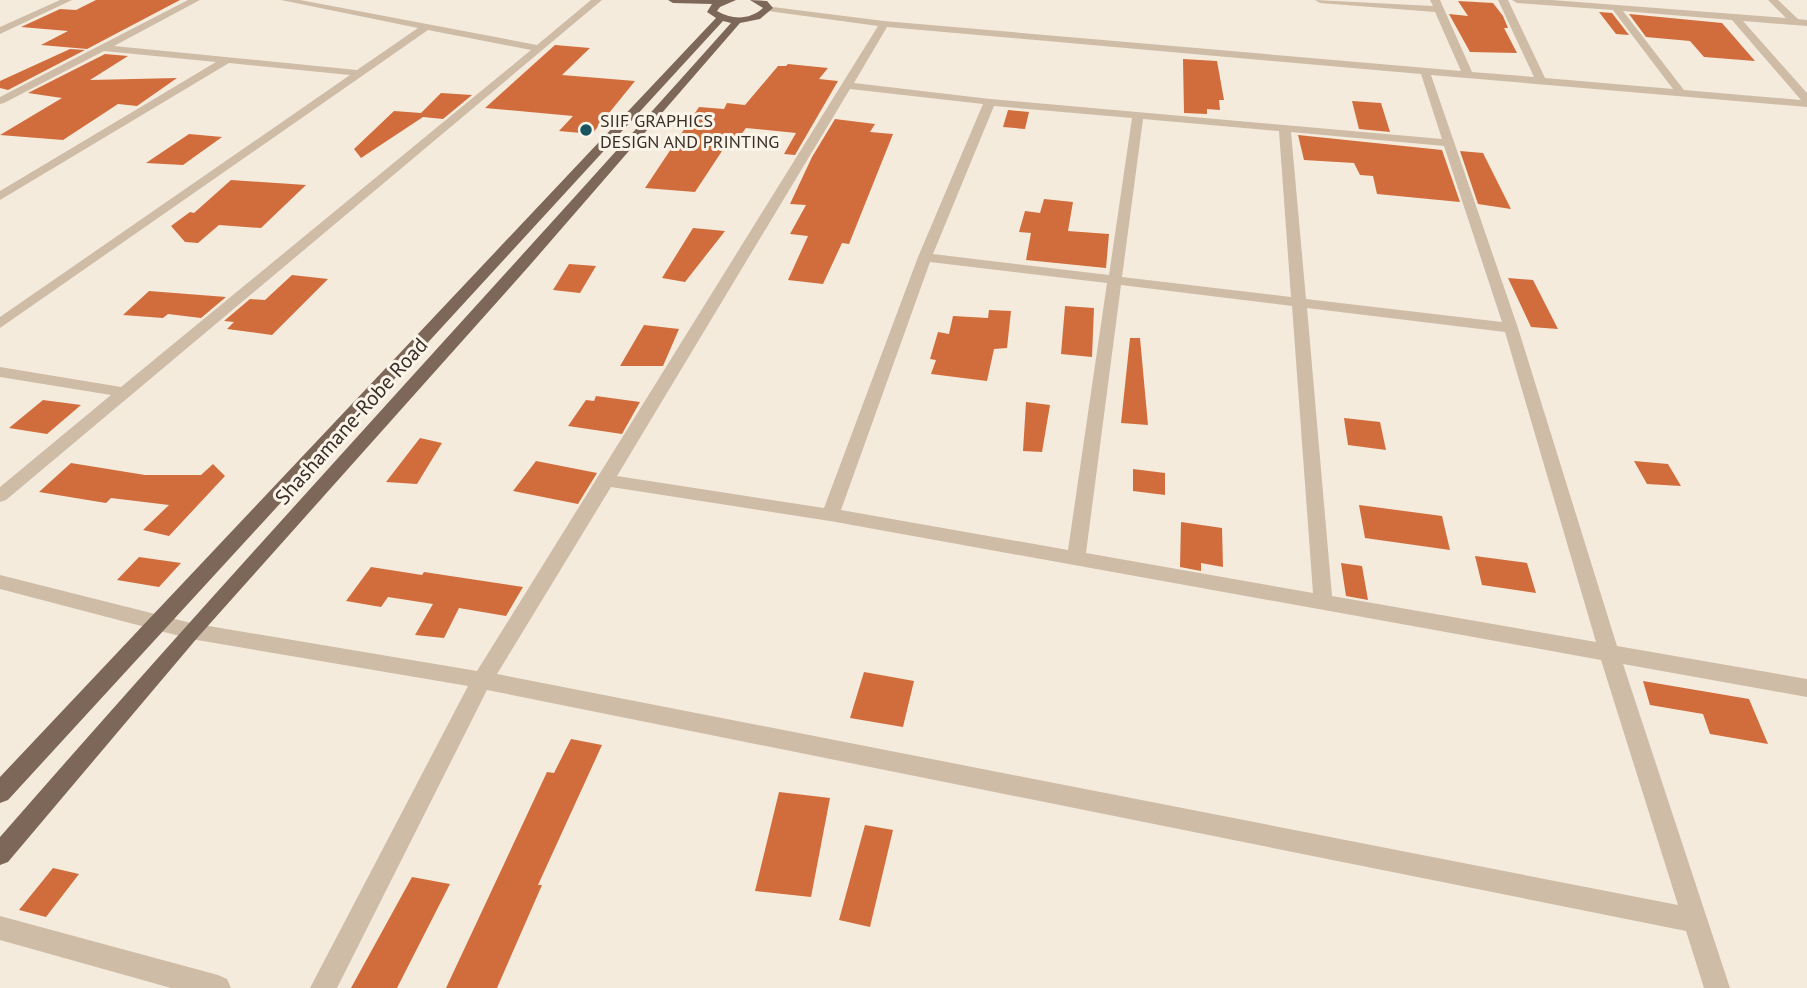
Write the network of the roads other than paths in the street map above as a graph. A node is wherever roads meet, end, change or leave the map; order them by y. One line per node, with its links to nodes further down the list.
1 (66, 0): 26 (street)
2 (195, 0): 27 (street)
3 (286, 0): 25 (street)
4 (597, 0): 28 (street)
5 (663, 0): 17 (main road)
6 (673, 0): 17 (main road)
7 (755, 0): 15 (main road)
8 (1320, 0): 14 (street)
9 (1503, 0): 33 (street)
10 (1517, 0): 13 (street)
11 (1658, 0): 18 (street)
12 (1773, 0): 22 (street)
13 (1549, 1): 16 (street)
14 (1437, 4): 32 (street)
15 (768, 8): 19 (main road); 20 (street)
16 (1616, 8): 18 (street); 35 (street)
17 (725, 10): 19 (main road); 56 (main road, Shashamane-Robe Road); 57 (main road, Shashamane-Robe Road)
18 (1667, 12): 21 (street)
19 (760, 16): 20 (street)
20 (823, 17): 24 (street)
21 (1735, 17): 22 (street); 38 (street)
22 (1795, 22): 23 (street)
23 (1807, 23)
24 (884, 24): 30 (street); 34 (street)
25 (426, 27): 28 (street); 31 (street)
26 (0, 30)
27 (105, 48): 29 (street); 36 (street)
28 (537, 48): 49 (street)
29 (228, 60): 31 (street); 42 (street)
30 (1425, 71): 32 (street); 41 (street)
31 (357, 73): 46 (street)
32 (1468, 75): 33 (street)
33 (1542, 82): 35 (street)
34 (846, 85): 37 (street); 50 (street)
35 (1681, 93): 38 (street)
36 (0, 101)
37 (990, 102): 39 (street); 43 (street)
38 (1807, 102)
39 (1138, 116): 40 (street); 44 (street)
40 (1285, 130): 41 (street); 45 (street)
41 (1448, 144): 47 (street)
42 (0, 196)
43 (925, 257): 44 (street); 52 (street)
44 (1115, 281): 45 (street); 53 (street)
45 (1298, 305): 47 (street); 55 (street)
46 (0, 324)
47 (1511, 328): 58 (street)
48 (0, 372): 49 (street)
49 (127, 393): 51 (street)
50 (606, 480): 52 (street); 59 (street)
51 (0, 496)
52 (830, 515): 53 (street)
53 (1076, 558): 55 (street)
54 (0, 582): 56 (street)
55 (1323, 601): 58 (street)
56 (157, 622): 57 (street); 61 (main road, Shashamane-Robe Road)
57 (191, 631): 59 (street); 62 (main road, Shashamane-Robe Road)
58 (1610, 655): 60 (street); 63 (street)
59 (482, 680): 63 (street); 66 (street)
60 (1807, 688)
61 (0, 793)
62 (0, 854)
63 (1696, 921): 67 (street)
64 (0, 928): 65 (street)
65 (218, 988)
66 (323, 988)
67 (1717, 988)

